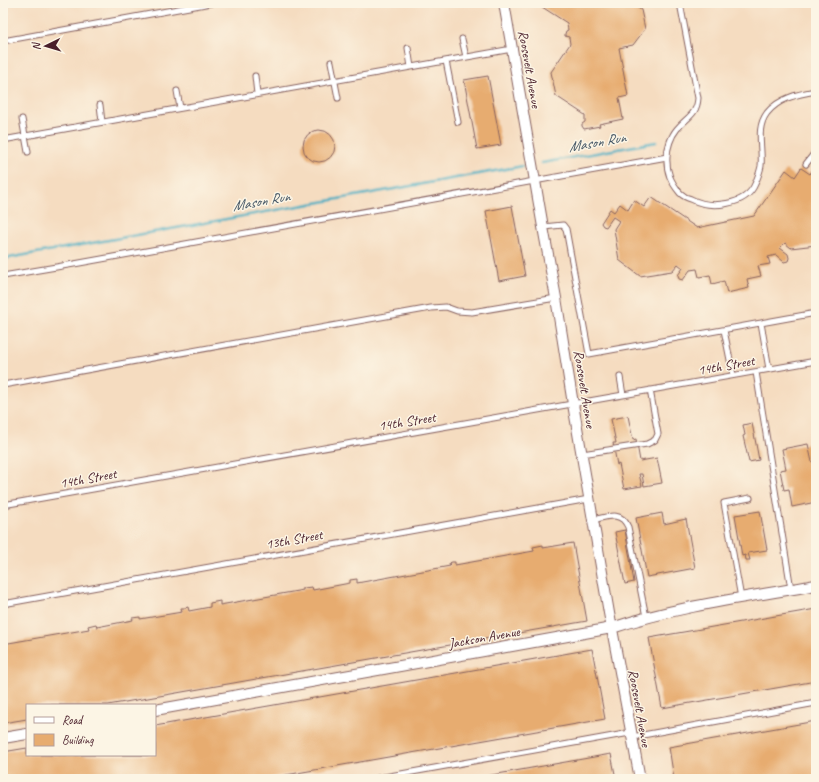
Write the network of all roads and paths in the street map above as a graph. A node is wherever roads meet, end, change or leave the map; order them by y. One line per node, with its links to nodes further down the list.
1 (211, 3): 5 (lane)
2 (504, 3): 7 (street, Roosevelt Avenue)
3 (680, 3): 27 (lane)
4 (462, 39): 8 (lane)
5 (3, 41)
6 (408, 48): 11 (lane)
7 (512, 49): 8 (lane); 29 (street, Roosevelt Avenue)
8 (466, 57): 9 (lane)
9 (446, 61): 11 (lane); 22 (lane)
10 (331, 62): 13 (lane)
11 (411, 67): 13 (lane)
12 (255, 76): 16 (lane)
13 (335, 81): 16 (lane); 17 (lane)
14 (177, 90): 19 (lane)
15 (816, 91): 27 (lane)
16 (258, 94): 19 (lane)
17 (338, 98)
18 (100, 105): 21 (lane)
19 (180, 108): 21 (lane)
20 (22, 119): 23 (lane)
21 (102, 122): 23 (lane)
22 (458, 122)
23 (25, 136): 24 (lane); 26 (lane)
24 (3, 140)
25 (816, 151): 28 (lane)
26 (28, 152)
27 (667, 157): 29 (lane)
28 (806, 164)
29 (536, 181): 30 (street, Roosevelt Avenue); 31 (lane)
30 (543, 227): 32 (street, Roosevelt Avenue); 35 (lane)
31 (3, 276)
32 (556, 298): 41 (lane); 44 (street, Roosevelt Avenue)
33 (816, 313): 34 (lane)
34 (761, 323): 35 (lane); 37 (lane)
35 (724, 330): 39 (lane)
36 (816, 361): 37 (lane, 14th Street)
37 (769, 369): 38 (lane, 14th Street)
38 (756, 372): 39 (lane, 14th Street); 51 (lane)
39 (733, 375): 42 (lane, 14th Street)
40 (620, 377): 43 (lane)
41 (3, 385)
42 (650, 390): 43 (lane, 14th Street); 45 (lane)
43 (623, 395): 44 (lane, 14th Street)
44 (573, 404): 45 (street, Roosevelt Avenue); 48 (lane, 14th Street)
45 (582, 454): 47 (street, Roosevelt Avenue)
46 (750, 498): 52 (lane)
47 (589, 499): 49 (street, Roosevelt Avenue); 53 (lane, 13th Street)
48 (3, 505)
49 (593, 520): 54 (lane); 55 (street, Roosevelt Avenue)
50 (816, 585): 51 (street, Jackson Avenue)
51 (791, 589): 52 (street, Jackson Avenue)
52 (741, 598): 54 (street, Jackson Avenue)
53 (3, 604)
54 (646, 617): 55 (street, Jackson Avenue)
55 (612, 628): 57 (street, Jackson Avenue); 59 (street, Roosevelt Avenue)
56 (816, 703): 59 (lane)
57 (156, 710)
58 (26, 734): 60 (street)
59 (631, 735): 61 (lane); 62 (street, Roosevelt Avenue)
60 (3, 738)
61 (373, 779)
62 (640, 779)

